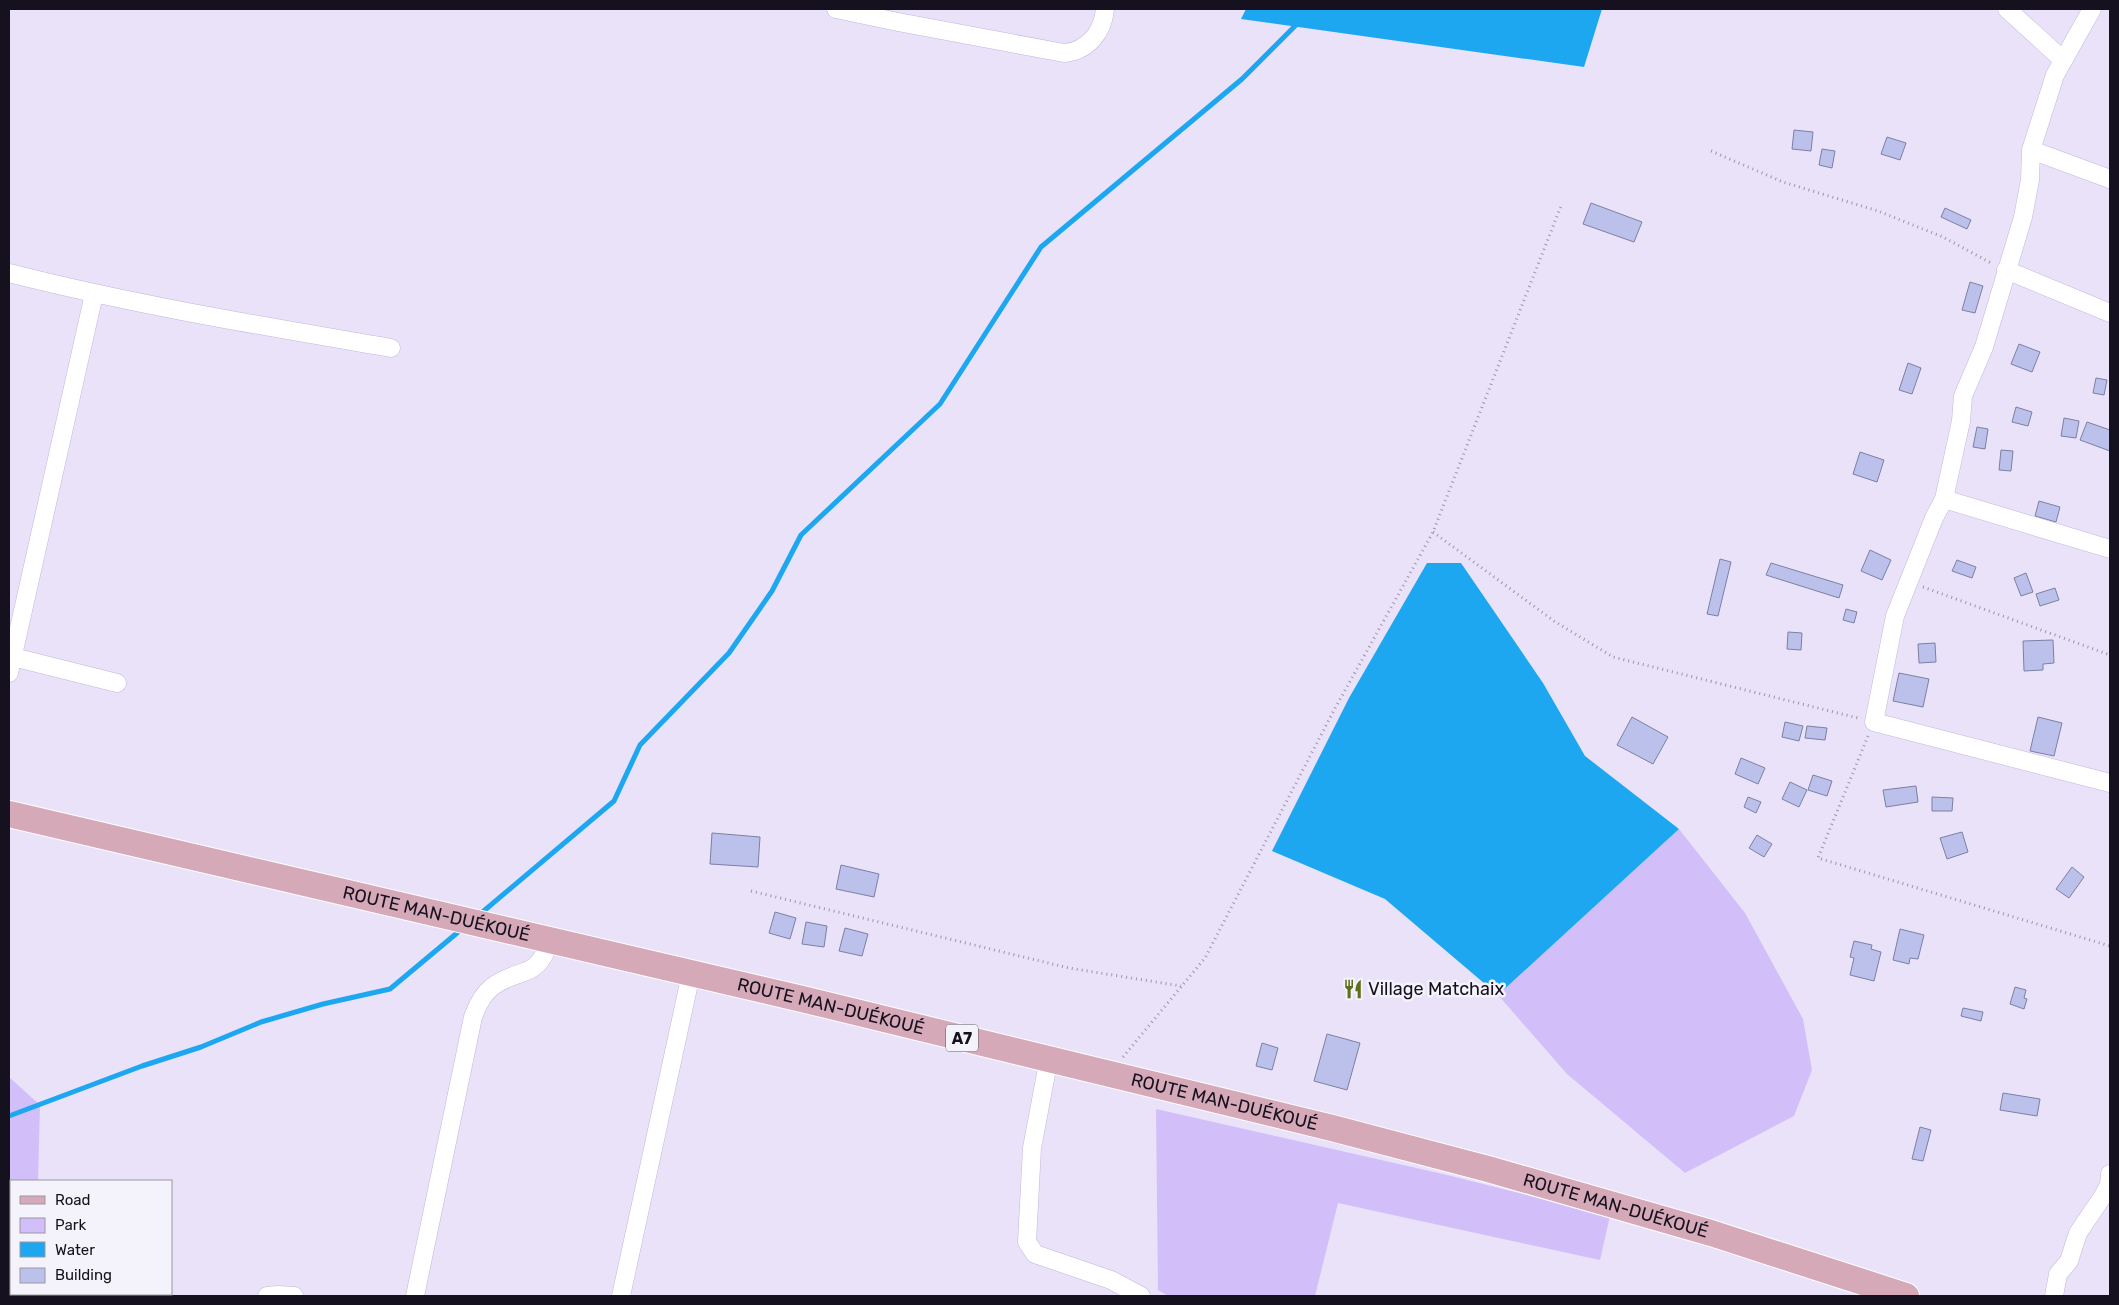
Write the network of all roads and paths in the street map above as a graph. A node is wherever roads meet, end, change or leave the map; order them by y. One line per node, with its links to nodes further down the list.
1 (836, 9): 2 (street)
2 (1105, 9)
3 (2007, 9): 5 (street)
4 (2092, 9): 5 (street)
5 (2063, 60): 6 (street)
6 (2031, 150): 8 (street); 10 (street)
7 (1711, 151): 10 (path)
8 (2110, 179)
9 (1560, 206): 16 (path)
10 (2006, 270): 13 (street); 15 (street)
11 (9, 273): 12 (street)
12 (94, 294): 14 (street); 20 (street)
13 (2110, 313)
14 (391, 348)
15 (1944, 499): 17 (street); 18 (street)
16 (1433, 532): 22 (path); 29 (path)
17 (2110, 549)
18 (1908, 582): 19 (path); 22 (street)
19 (2110, 654)
20 (10, 662): 21 (street)
21 (117, 683)
22 (1874, 722): 23 (street); 27 (path)
23 (2110, 783)
24 (9, 814): 26 (main road, ROUTE MAN-DUÉKOUÉ / A7)
25 (751, 891): 29 (path)
26 (550, 940): 28 (main road, ROUTE MAN-DUÉKOUÉ / A7); 35 (street)
27 (2110, 946)
28 (691, 974): 30 (main road, ROUTE MAN-DUÉKOUÉ / A7); 36 (street)
29 (1182, 986): 31 (path)
30 (1049, 1058): 31 (main road, ROUTE MAN-DUÉKOUÉ / A7); 37 (street)
31 (1110, 1072): 38 (main road, ROUTE MAN-DUÉKOUÉ / A7)
32 (2110, 1174): 39 (street)
33 (268, 1296): 34 (street)
34 (294, 1296)
35 (415, 1296)
36 (622, 1296)
37 (1141, 1296)
38 (1906, 1296)
39 (2054, 1296)

